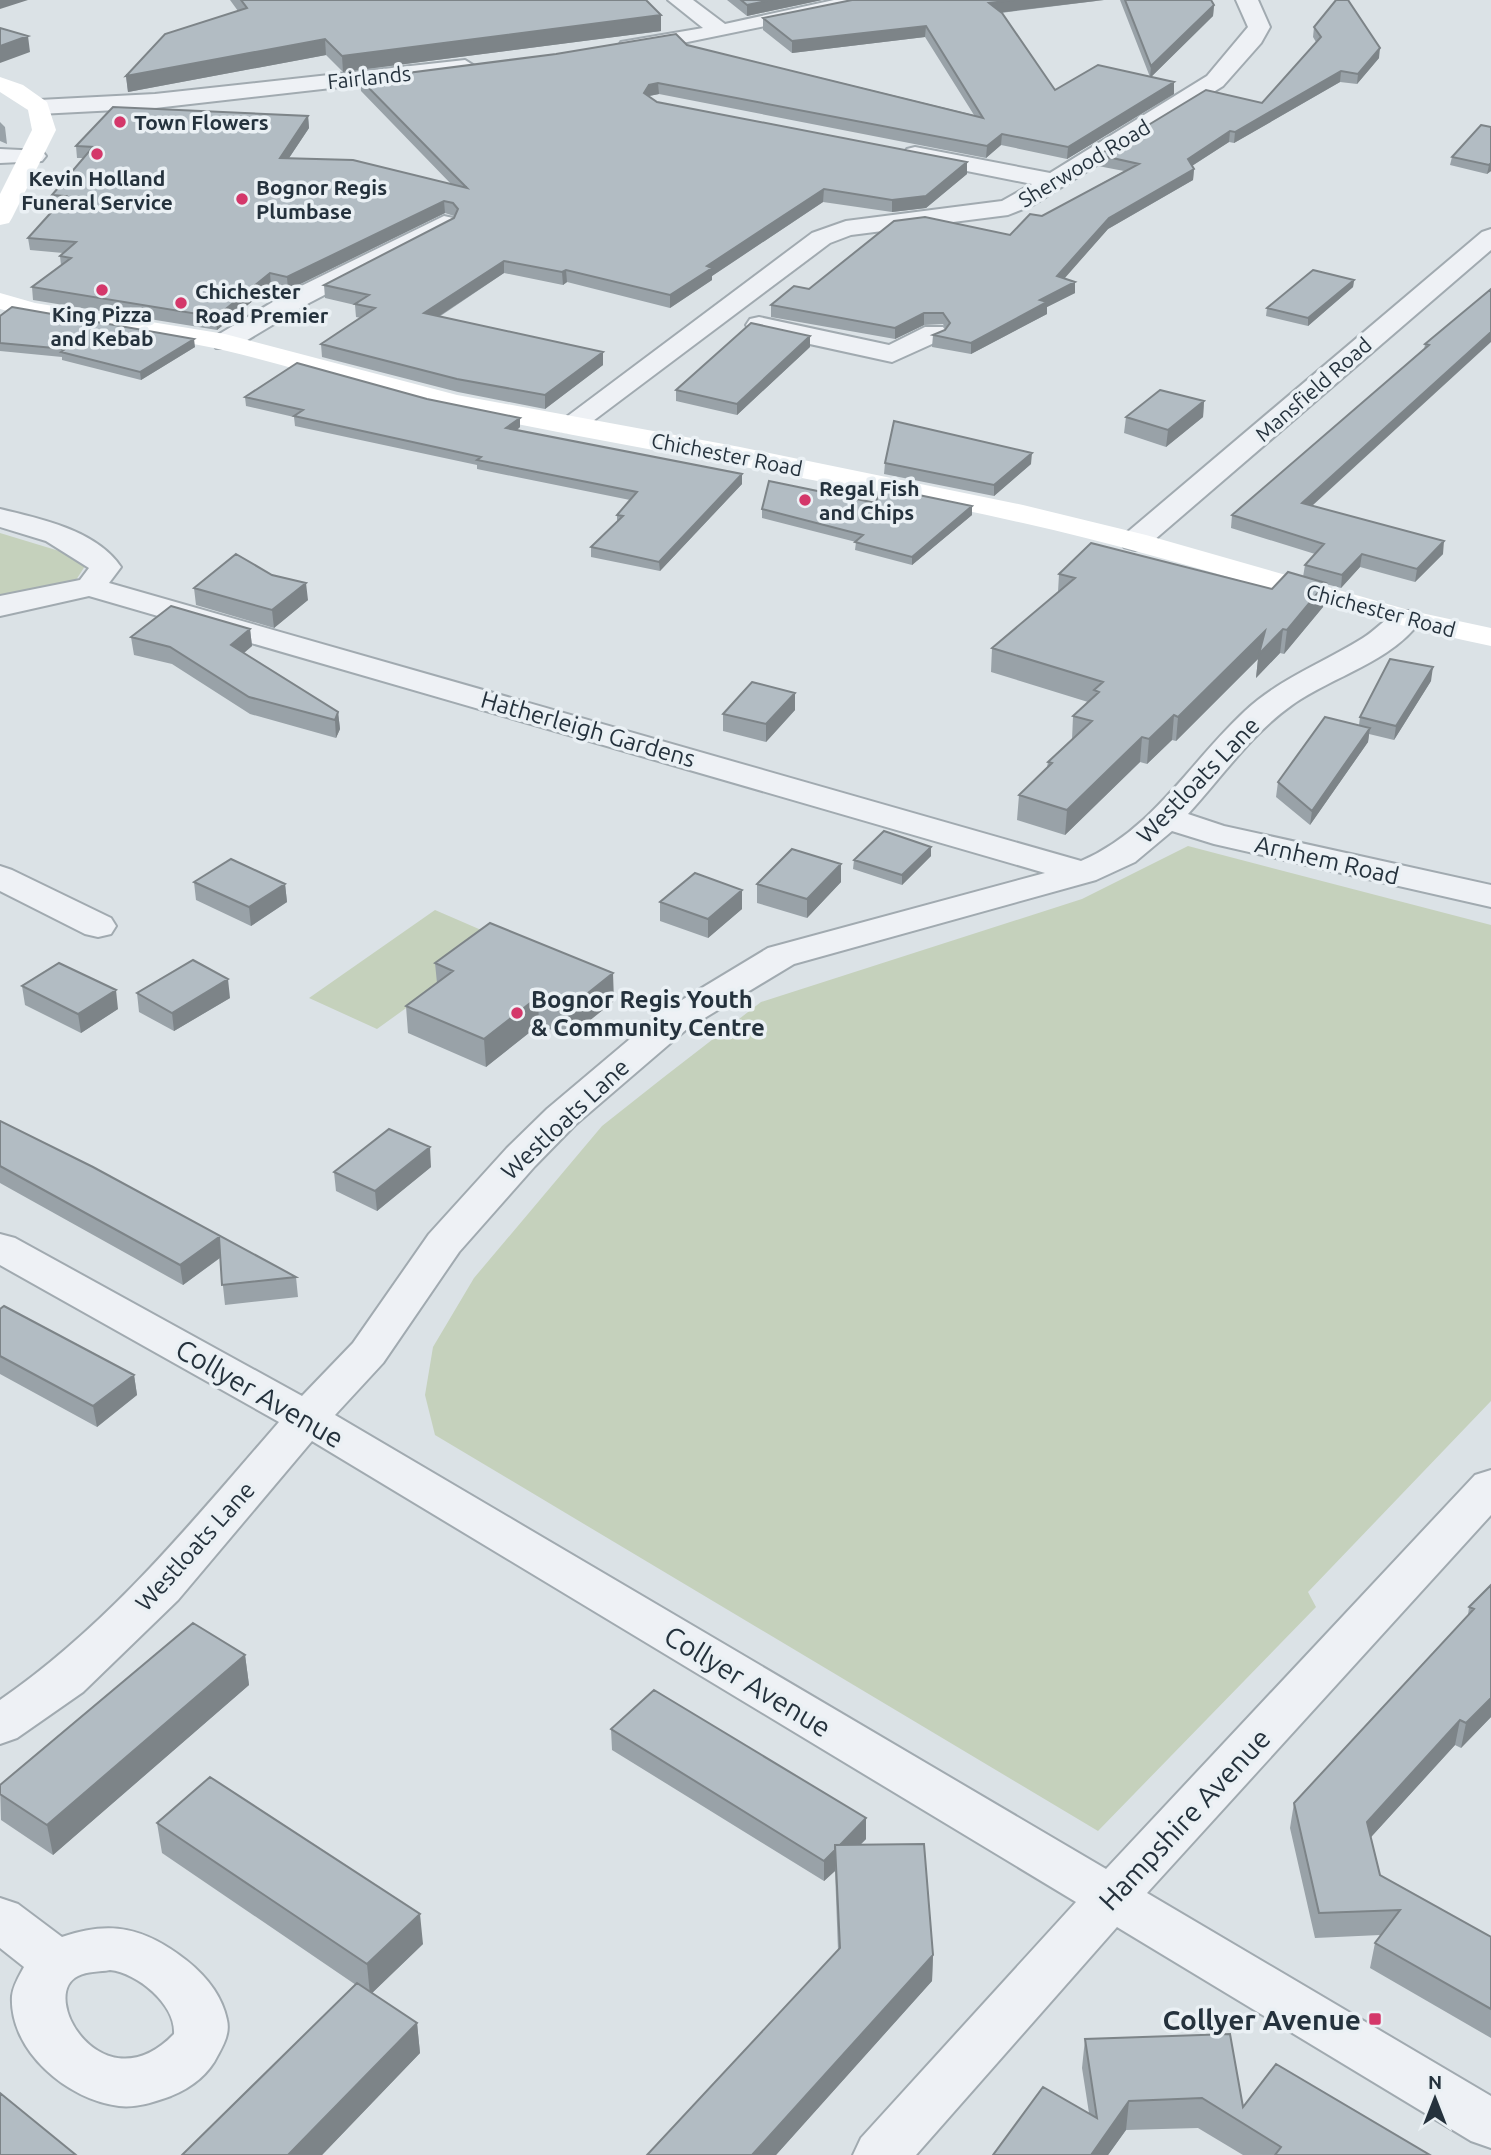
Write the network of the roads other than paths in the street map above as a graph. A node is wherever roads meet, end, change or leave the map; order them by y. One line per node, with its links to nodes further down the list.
1 (679, 0): 4 (street)
2 (863, 0): 4 (street)
3 (1247, 0): 12 (street, Sherwood Road)
4 (721, 31): 5 (street)
5 (602, 51)
6 (485, 65): 8 (street, Fairlands)
7 (0, 84): 8 (main road)
8 (39, 107): 11 (main road)
9 (892, 149): 12 (street)
10 (0, 156): 11 (street)
11 (34, 156): 13 (main road)
12 (1054, 181): 17 (street, Sherwood Road)
13 (0, 218)
14 (444, 223): 19 (street)
15 (1491, 237): 22 (street, Mansfield Road)
16 (0, 301): 19 (main road, Chichester Road)
17 (718, 316): 18 (street); 20 (street, Sherwood Road)
18 (934, 334)
19 (225, 342): 20 (main road, Chichester Road)
20 (571, 424): 22 (main road, Chichester Road)
21 (0, 518): 23 (street)
22 (1135, 541): 25 (main road, Chichester Road)
23 (90, 587): 24 (street, Hatherleigh Gardens); 28 (street, Hatherleigh Gardens)
24 (0, 607)
25 (1406, 619): 26 (main road, Chichester Road); 27 (street, Westloats Lane)
26 (1491, 637)
27 (1165, 817): 28 (street, Westloats Lane); 30 (street, Arnhem Road)
28 (1084, 873): 33 (street, Westloats Lane)
29 (0, 877): 31 (street)
30 (1491, 896)
31 (98, 926)
32 (0, 1247): 33 (street, Collyer Avenue)
33 (307, 1418): 35 (street, Westloats Lane); 36 (street, Collyer Avenue)
34 (1491, 1486): 36 (street, Hampshire Avenue)
35 (0, 1725)
36 (1111, 1898): 39 (street, Collyer Avenue); 40 (street, Hampshire Avenue)
37 (0, 1919): 38 (street)
38 (56, 1962)
39 (1491, 2124)
40 (881, 2155)

